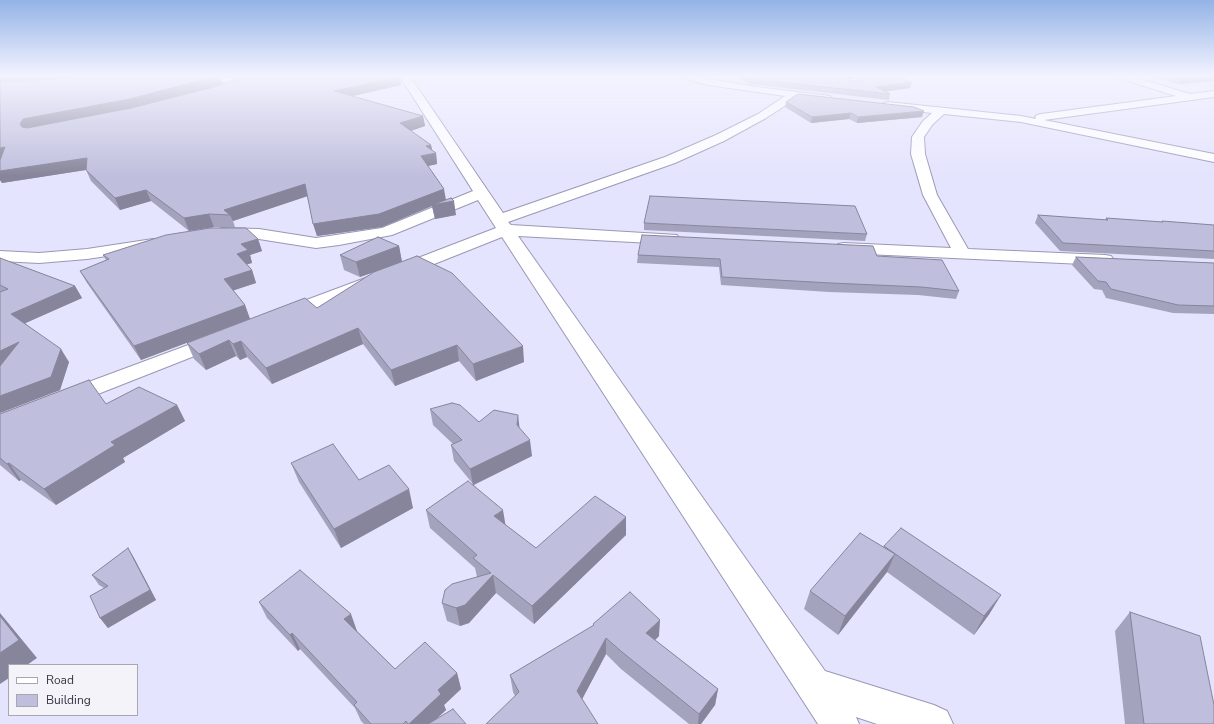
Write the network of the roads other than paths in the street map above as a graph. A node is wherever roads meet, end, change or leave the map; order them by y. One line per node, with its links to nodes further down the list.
1 (426, 109): 8 (street)
2 (772, 109): 9 (street)
3 (921, 109): 5 (street)
4 (1101, 109): 6 (street)
5 (941, 111): 6 (street); 14 (street)
6 (1021, 119): 7 (street)
7 (1214, 158)
8 (482, 193): 9 (street); 10 (street)
9 (503, 225): 11 (street); 17 (street); 20 (street)
10 (207, 234)
11 (687, 240)
12 (170, 241): 15 (street)
13 (829, 247): 14 (street)
14 (963, 254): 16 (street)
15 (0, 256)
16 (1120, 261)
17 (270, 320)
18 (234, 334): 19 (street)
19 (50, 404)
20 (813, 685): 21 (street); 22 (street)
21 (840, 724)
22 (934, 724)

